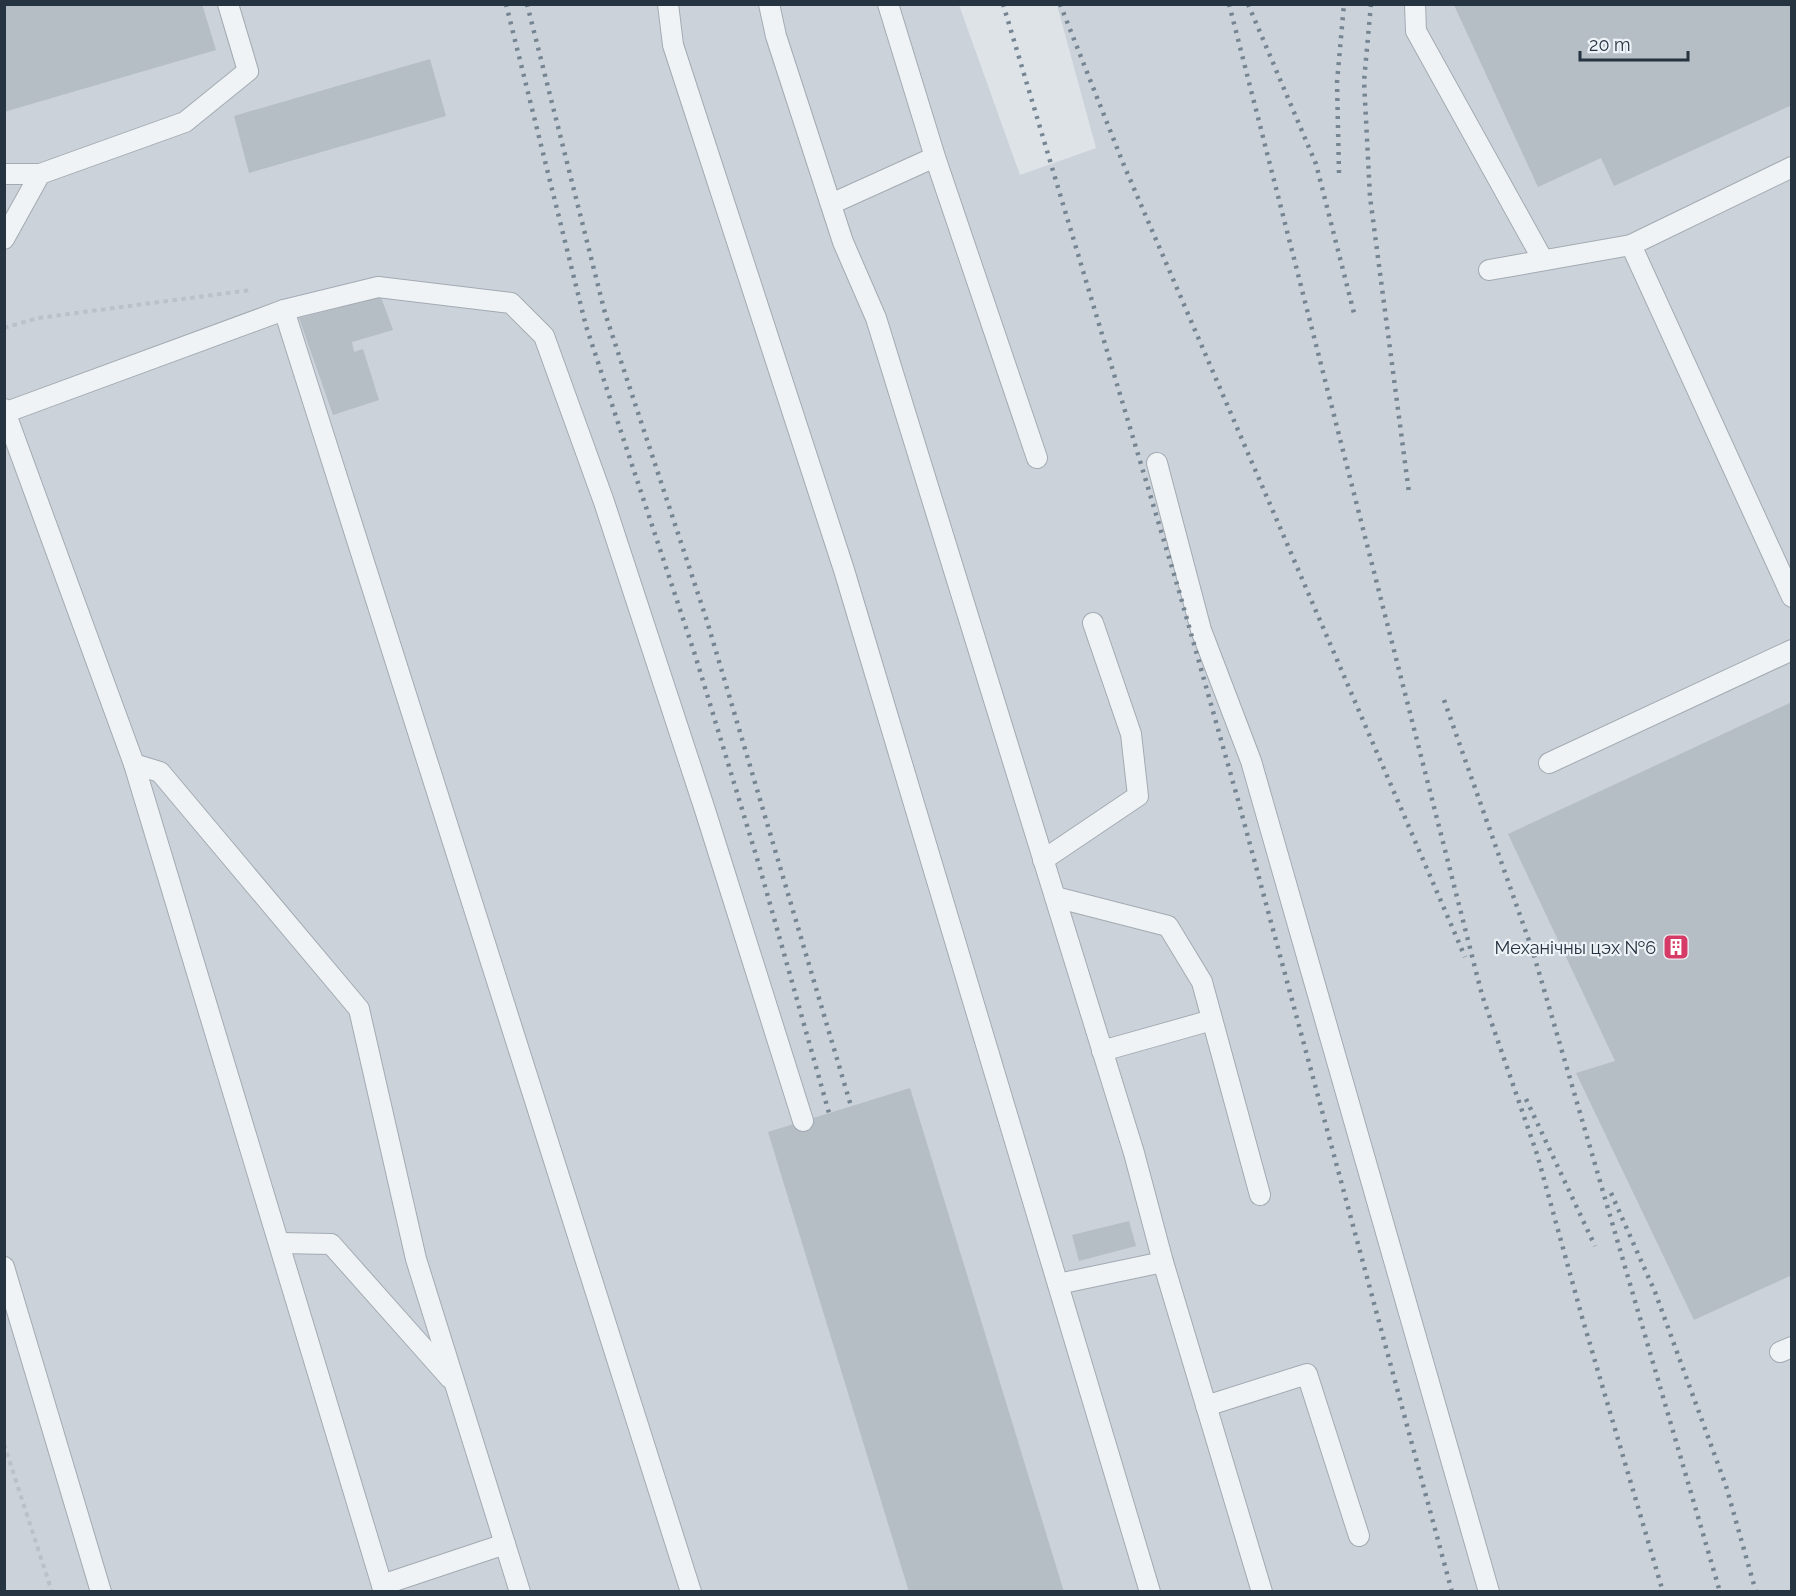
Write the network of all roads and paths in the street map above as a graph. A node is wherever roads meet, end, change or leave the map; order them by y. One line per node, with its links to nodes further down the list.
1 (228, 4): 9 (lane)
2 (668, 4): 34 (lane)
3 (769, 4): 10 (lane)
4 (888, 4): 6 (lane)
5 (1415, 4): 13 (lane)
6 (935, 157): 10 (lane); 18 (lane)
7 (1791, 167): 12 (lane)
8 (4, 174): 9 (lane)
9 (40, 174): 11 (lane)
10 (831, 204): 25 (lane)
11 (4, 239)
12 (1631, 244): 13 (lane); 20 (lane)
13 (1543, 260): 14 (lane)
14 (1489, 270)
15 (284, 310): 16 (path); 17 (lane); 29 (lane); 44 (lane)
16 (4, 328)
17 (5, 412): 24 (lane)
18 (1037, 458)
19 (1157, 463): 47 (lane)
20 (1791, 597)
21 (1093, 623): 25 (lane)
22 (1791, 650): 23 (lane)
23 (1550, 763)
24 (134, 764): 31 (lane); 35 (lane)
25 (1043, 860): 26 (lane)
26 (1054, 897): 27 (lane); 28 (lane)
27 (1212, 1020): 28 (lane); 30 (lane)
28 (1102, 1051): 32 (lane)
29 (803, 1121)
30 (1260, 1195)
31 (279, 1243): 35 (lane); 40 (lane)
32 (1163, 1262): 34 (lane); 36 (lane)
33 (4, 1267): 42 (lane)
34 (1058, 1284): 45 (lane)
35 (455, 1384): 39 (lane)
36 (1206, 1406): 38 (lane); 46 (lane)
37 (4, 1444): 41 (path)
38 (1359, 1536)
39 (505, 1544): 40 (lane); 43 (lane)
40 (383, 1588)
41 (52, 1592)
42 (101, 1592)
43 (520, 1592)
44 (691, 1592)
45 (1150, 1592)
46 (1262, 1592)
47 (1489, 1592)

